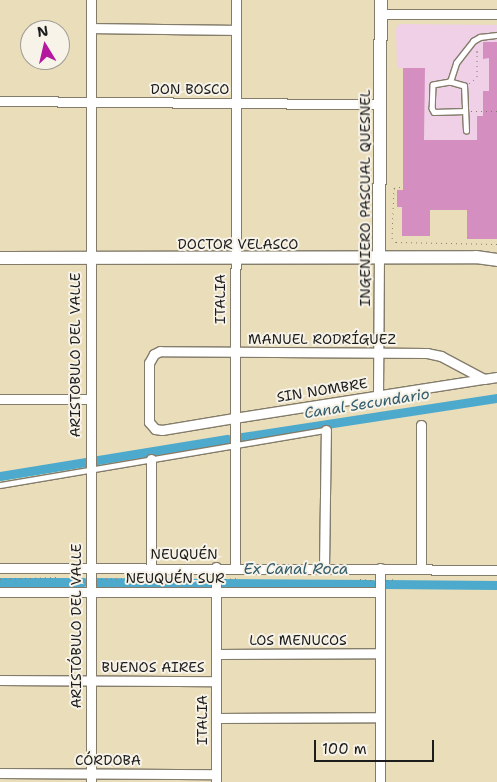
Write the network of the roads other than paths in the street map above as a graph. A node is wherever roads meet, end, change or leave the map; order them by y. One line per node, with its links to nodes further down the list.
1 (91, 0): 6 (street)
2 (236, 0): 7 (street, ITALIA)
3 (382, 0): 4 (main road, INGENIERO PASCUAL QUESNEL)
4 (381, 14): 5 (street); 13 (main road, INGENIERO PASCUAL QUESNEL)
5 (497, 14)
6 (91, 28): 7 (street); 11 (street)
7 (236, 30): 12 (street, ITALIA)
8 (497, 35): 9 (lane)
9 (450, 82): 14 (lane); 14 (lane)
10 (0, 101): 11 (street, DON BOSCO)
11 (90, 102): 12 (street, DON BOSCO); 19 (street)
12 (235, 103): 13 (street, DON BOSCO); 21 (street, ITALIA)
13 (380, 104): 20 (main road, INGENIERO PASCUAL QUESNEL)
14 (465, 111): 15 (lane)
15 (466, 131)
16 (497, 254): 17 (main road, DOCTOR VELASCO)
17 (476, 257): 20 (main road, DOCTOR VELASCO); 22 (main road, DOCTOR VELASCO)
18 (0, 258): 19 (main road, DOCTOR VELASCO)
19 (89, 258): 21 (main road, DOCTOR VELASCO); 29 (street, ARISTOBULO DEL VALLE)
20 (379, 258): 21 (main road, DOCTOR VELASCO); 24 (street, INGENIERO PASCUAL QUESNEL)
21 (233, 259): 23 (street, ITALIA)
22 (497, 260)
23 (234, 352): 24 (street, MANUEL RODRÍGUEZ); 30 (street, ITALIA); 32 (street, MANUEL RODRÍGUEZ)
24 (379, 353): 26 (street, MANUEL RODRÍGUEZ); 27 (street, INGENIERO PASCUAL QUESNEL)
25 (497, 377): 26 (street, SIN NOMBRE)
26 (484, 379): 27 (street, SIN NOMBRE)
27 (378, 395): 30 (street, SIN NOMBRE)
28 (0, 399): 29 (street)
29 (89, 399): 36 (street, ARISTOBULO DEL VALLE)
30 (234, 418): 32 (street, SIN NOMBRE); 34 (street, ITALIA)
31 (421, 425): 45 (street)
32 (152, 427)
33 (326, 430): 34 (lane); 43 (street)
34 (234, 445): 35 (lane); 42 (street, ITALIA)
35 (151, 459): 36 (lane); 41 (street)
36 (89, 470): 37 (lane); 40 (street, ARISTÓBULO DEL VALLE)
37 (0, 485)
38 (216, 567): 41 (street, NEUQUÉN); 42 (street, NEUQUÉN); 49 (street, ITALIA)
39 (0, 568): 40 (street, NEUQUÉN)
40 (89, 568): 41 (street, NEUQUÉN); 48 (street, ARISTÓBULO DEL VALLE)
41 (151, 568)
42 (235, 568): 43 (street, NEUQUÉN)
43 (324, 568): 44 (street, NEUQUÉN)
44 (380, 568): 45 (street, NEUQUÉN); 50 (street)
45 (421, 568): 46 (street, NEUQUÉN)
46 (494, 568)
47 (0, 592): 48 (street, NEUQUÉN SUR)
48 (89, 592): 49 (street, NEUQUÉN SUR); 54 (street, ARISTÓBULO DEL VALLE)
49 (216, 592): 50 (street, NEUQUÉN SUR); 51 (street, ITALIA)
50 (379, 592): 52 (street)
51 (216, 654): 52 (street, LOS MENUCOS); 55 (street, ITALIA)
52 (380, 654): 56 (street)
53 (0, 680): 54 (street, BUENOS AIRES)
54 (90, 681): 55 (street, BUENOS AIRES); 59 (street, ARISTÓBULO DEL VALLE)
55 (216, 681): 57 (street, ITALIA)
56 (380, 717): 57 (street); 61 (street)
57 (216, 718): 60 (street, ITALIA)
58 (0, 773): 59 (street, CÓRDOBA)
59 (91, 778): 60 (street, CÓRDOBA)
60 (216, 778)
61 (380, 782)

